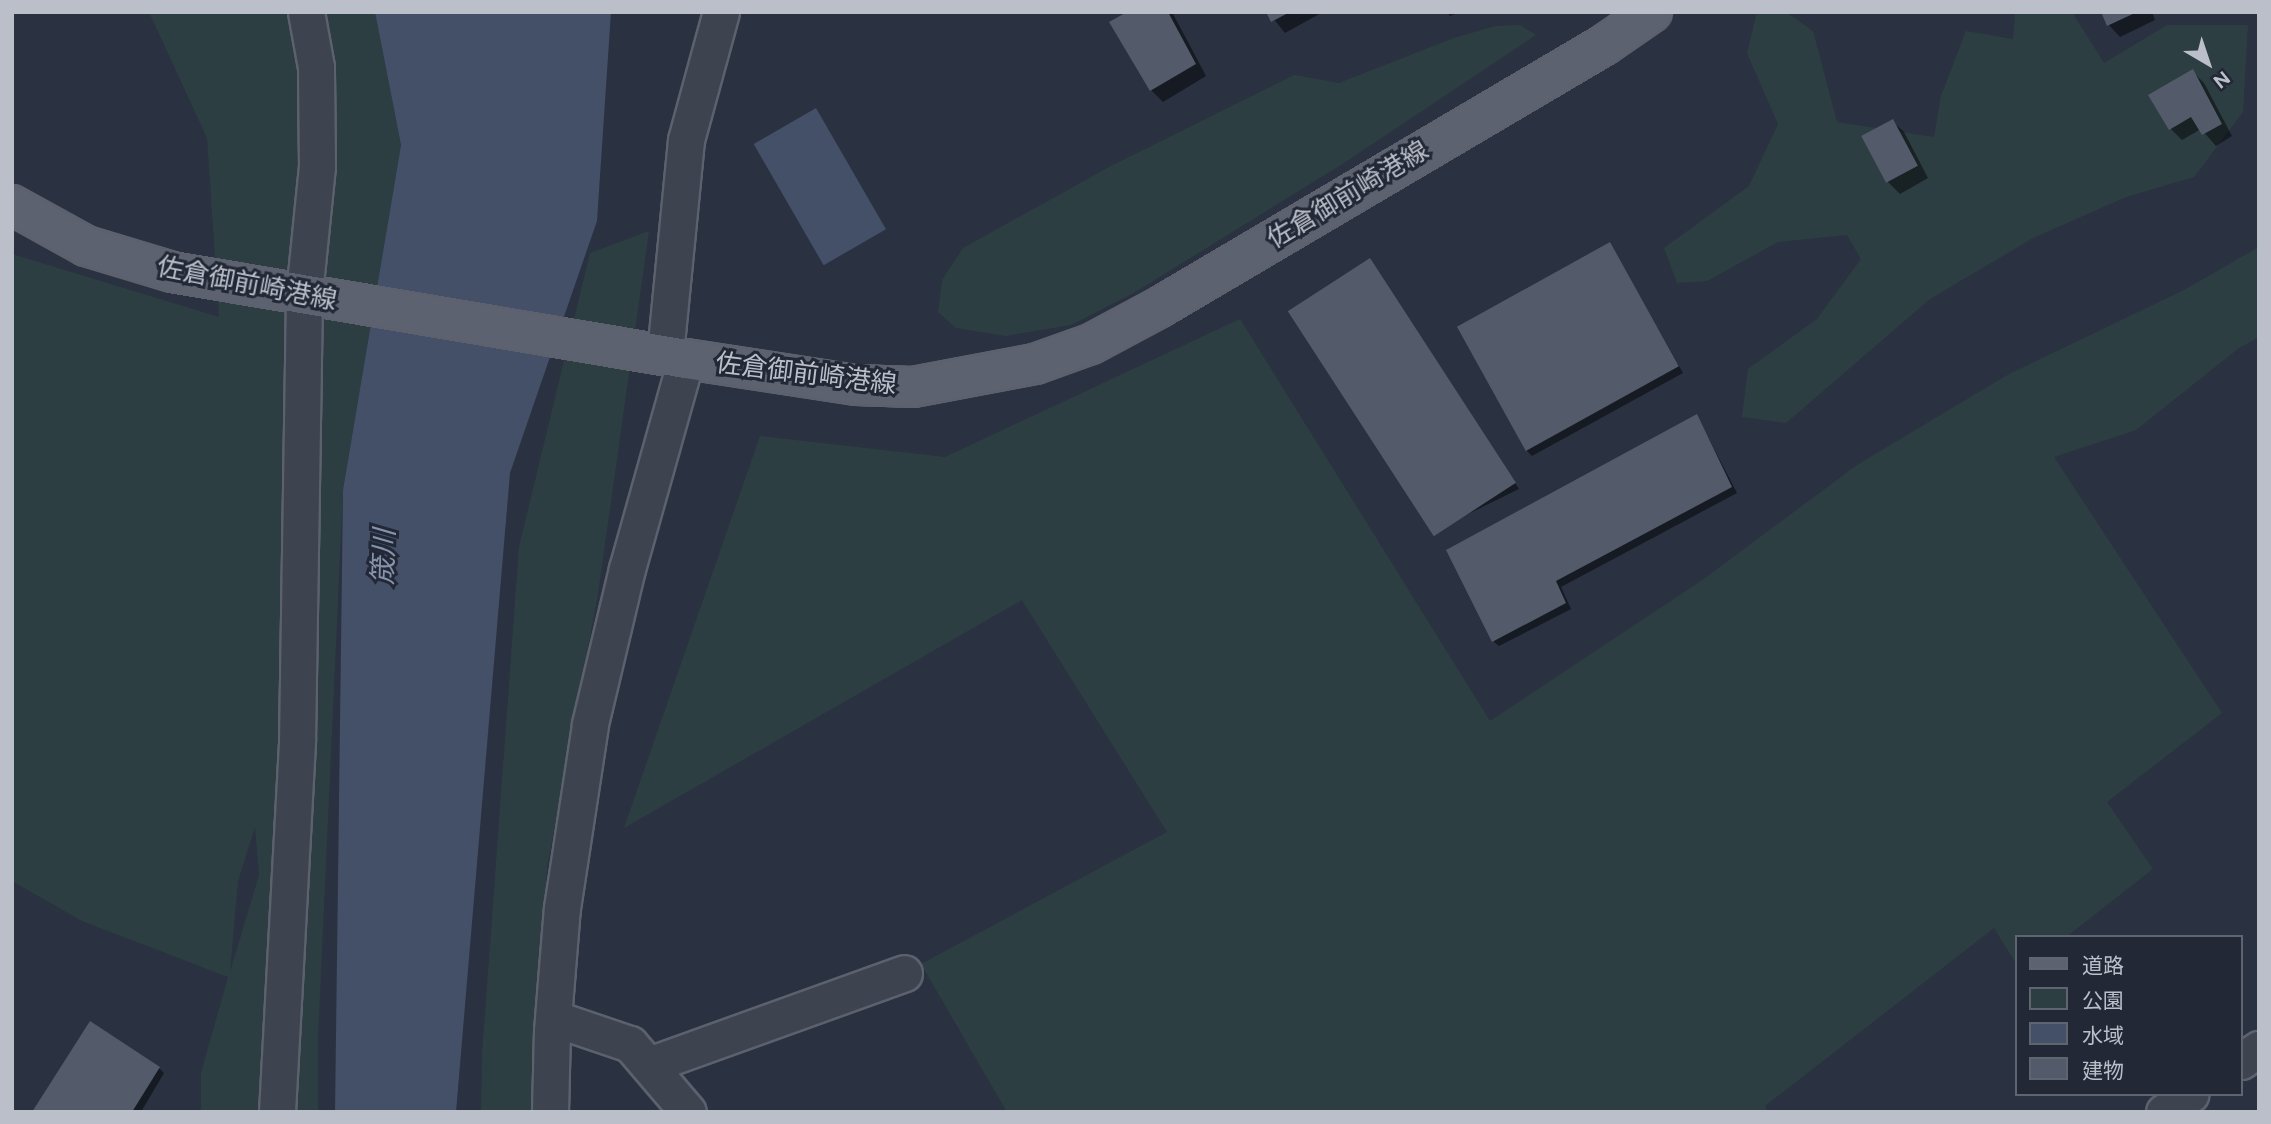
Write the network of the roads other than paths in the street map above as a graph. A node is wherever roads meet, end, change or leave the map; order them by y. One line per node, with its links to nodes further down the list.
1 (306, 12): 5 (street)
2 (721, 12): 6 (street)
3 (1652, 12): 6 (main road, 佐倉御前崎港線)
4 (12, 205): 5 (main road, 佐倉御前崎港線)
5 (311, 296): 6 (main road, 佐倉御前崎港線); 13 (street)
6 (676, 357): 8 (street)
7 (904, 973): 11 (street)
8 (553, 1018): 11 (street); 14 (street)
9 (2259, 1049): 10 (street)
10 (2243, 1060)
11 (649, 1065): 15 (street)
12 (2188, 1096): 16 (street)
13 (276, 1112)
14 (550, 1112)
15 (688, 1112)
16 (2164, 1112)

